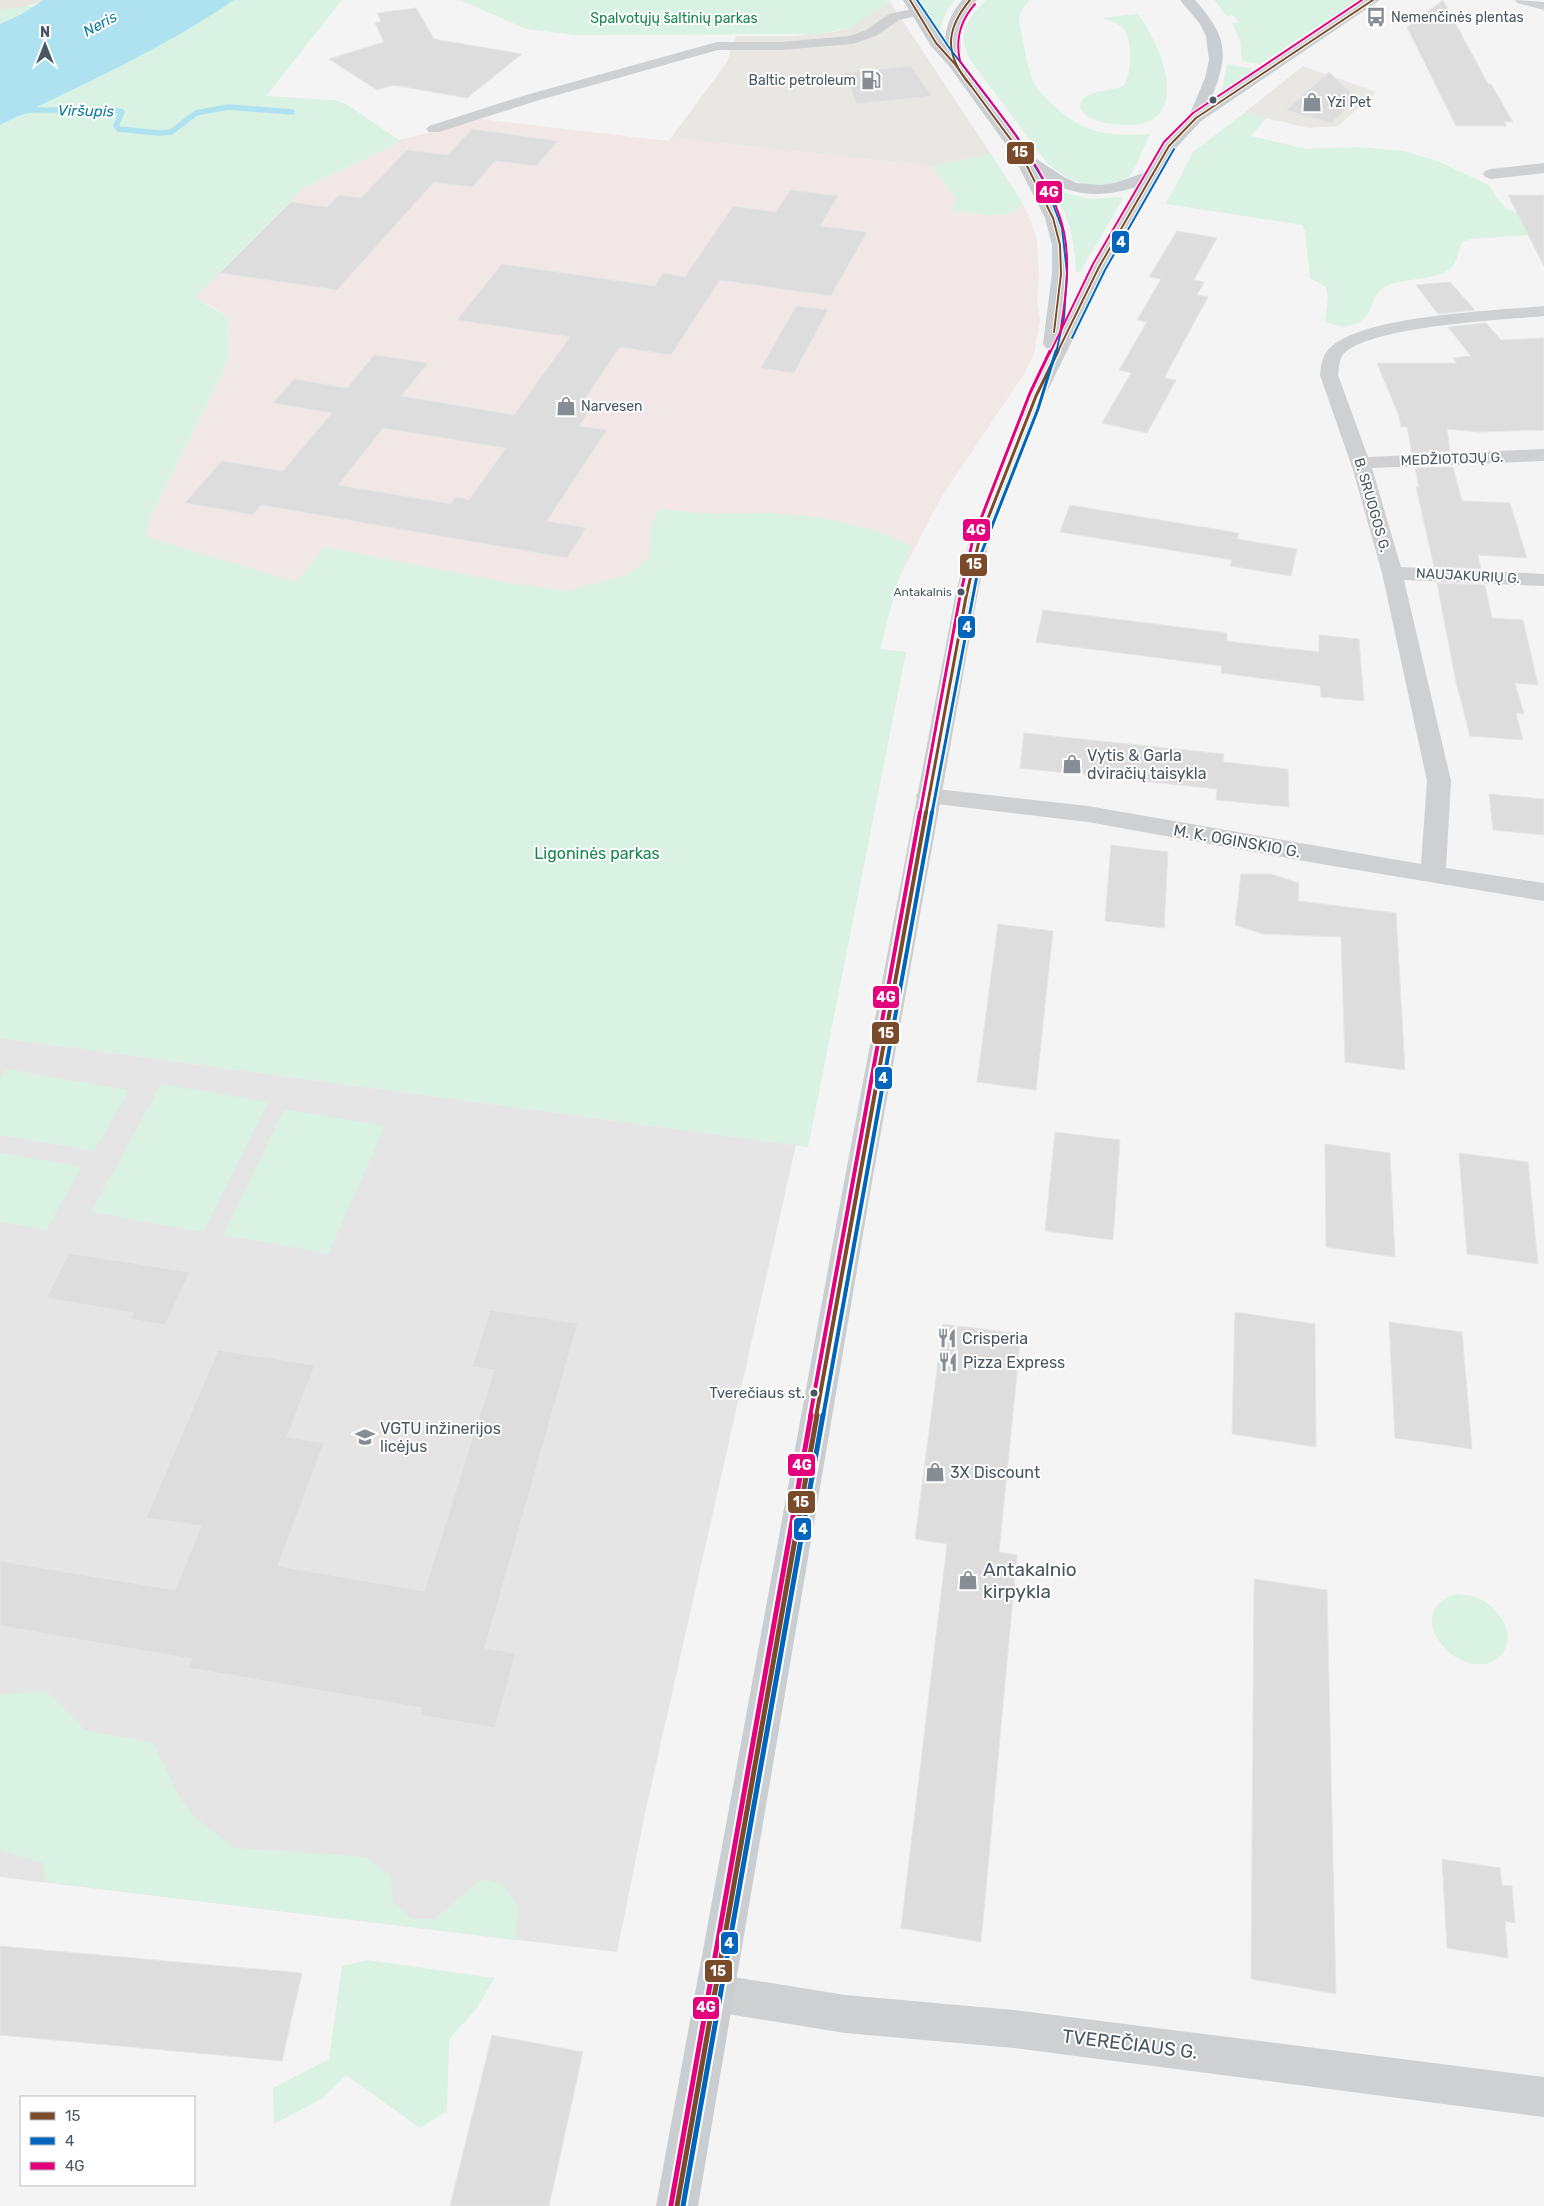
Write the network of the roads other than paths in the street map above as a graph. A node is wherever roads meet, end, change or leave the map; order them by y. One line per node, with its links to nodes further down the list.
1 (970, 0): 7 (main road)
2 (1187, 0): 8 (main road)
3 (1374, 0): 8 (main road)
4 (1522, 0): 6 (street)
5 (913, 6): 7 (main road); 9 (street)
6 (1544, 6)
7 (954, 63): 10 (main road)
8 (1196, 118): 13 (main road)
9 (434, 129)
10 (1020, 152): 13 (main road); 15 (main road)
11 (1544, 168): 12 (street)
12 (1491, 174)
13 (1153, 175): 15 (main road)
14 (1544, 311): 17 (street, B. SRUOGOS G.)
15 (1036, 396): 20 (main road)
16 (1544, 455): 17 (street, MEDŽIOTOJŲ G.)
17 (1360, 463): 18 (street, B. SRUOGOS G.)
18 (1392, 572): 19 (street, NAUJAKURIŲ G.); 21 (street, B. SRUOGOS G.)
19 (1544, 580)
20 (928, 796): 21 (street, M. K. OGINSKIO G.); 23 (main road)
21 (1433, 874): 22 (street, M. K. OGINSKIO G.)
22 (1544, 892)
23 (715, 1993): 24 (street, TVEREČIAUS G.); 25 (main road)
24 (1544, 2097)
25 (677, 2206)

